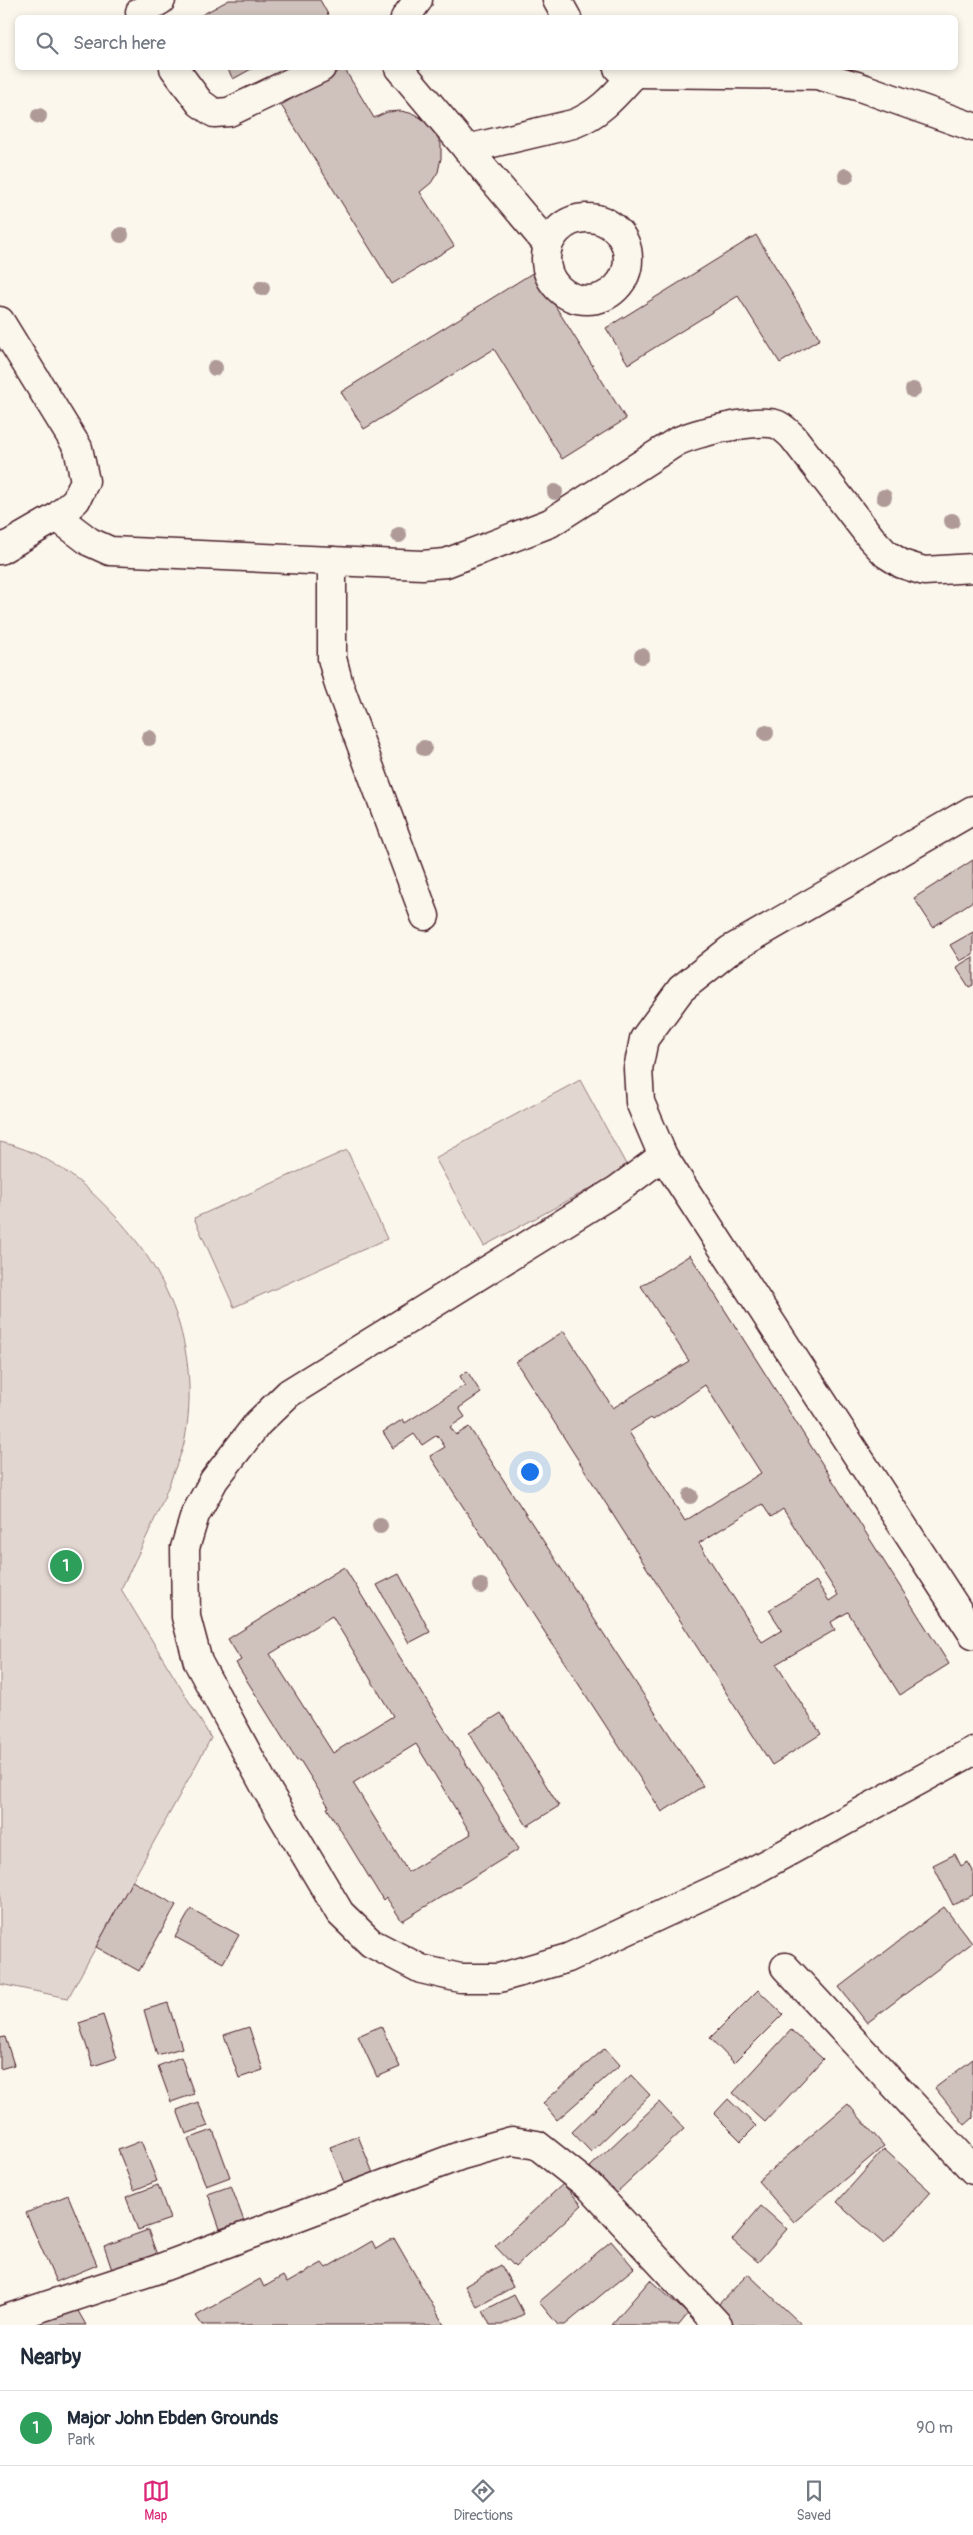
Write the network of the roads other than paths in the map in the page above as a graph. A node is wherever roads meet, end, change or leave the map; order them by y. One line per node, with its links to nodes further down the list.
1 (417, 0): 3 (street)
2 (557, 0): 4 (street)
3 (407, 15)
4 (565, 15)
5 (175, 70): 6 (street)
6 (317, 70)
7 (401, 70): 10 (street)
8 (627, 70): 9 (street); 10 (street)
9 (973, 127)
10 (467, 149): 11 (street)
11 (548, 245)
12 (0, 321): 13 (street)
13 (57, 517): 14 (street); 15 (street)
14 (0, 550)
15 (332, 561): 16 (street); 18 (street)
16 (973, 568)
17 (973, 810): 19 (street)
18 (425, 916)
19 (663, 1156): 20 (street); 21 (street)
20 (973, 1634)
21 (973, 1752)
22 (785, 1968): 23 (street)
23 (973, 2170)
24 (0, 2321): 25 (street)
25 (718, 2325)

